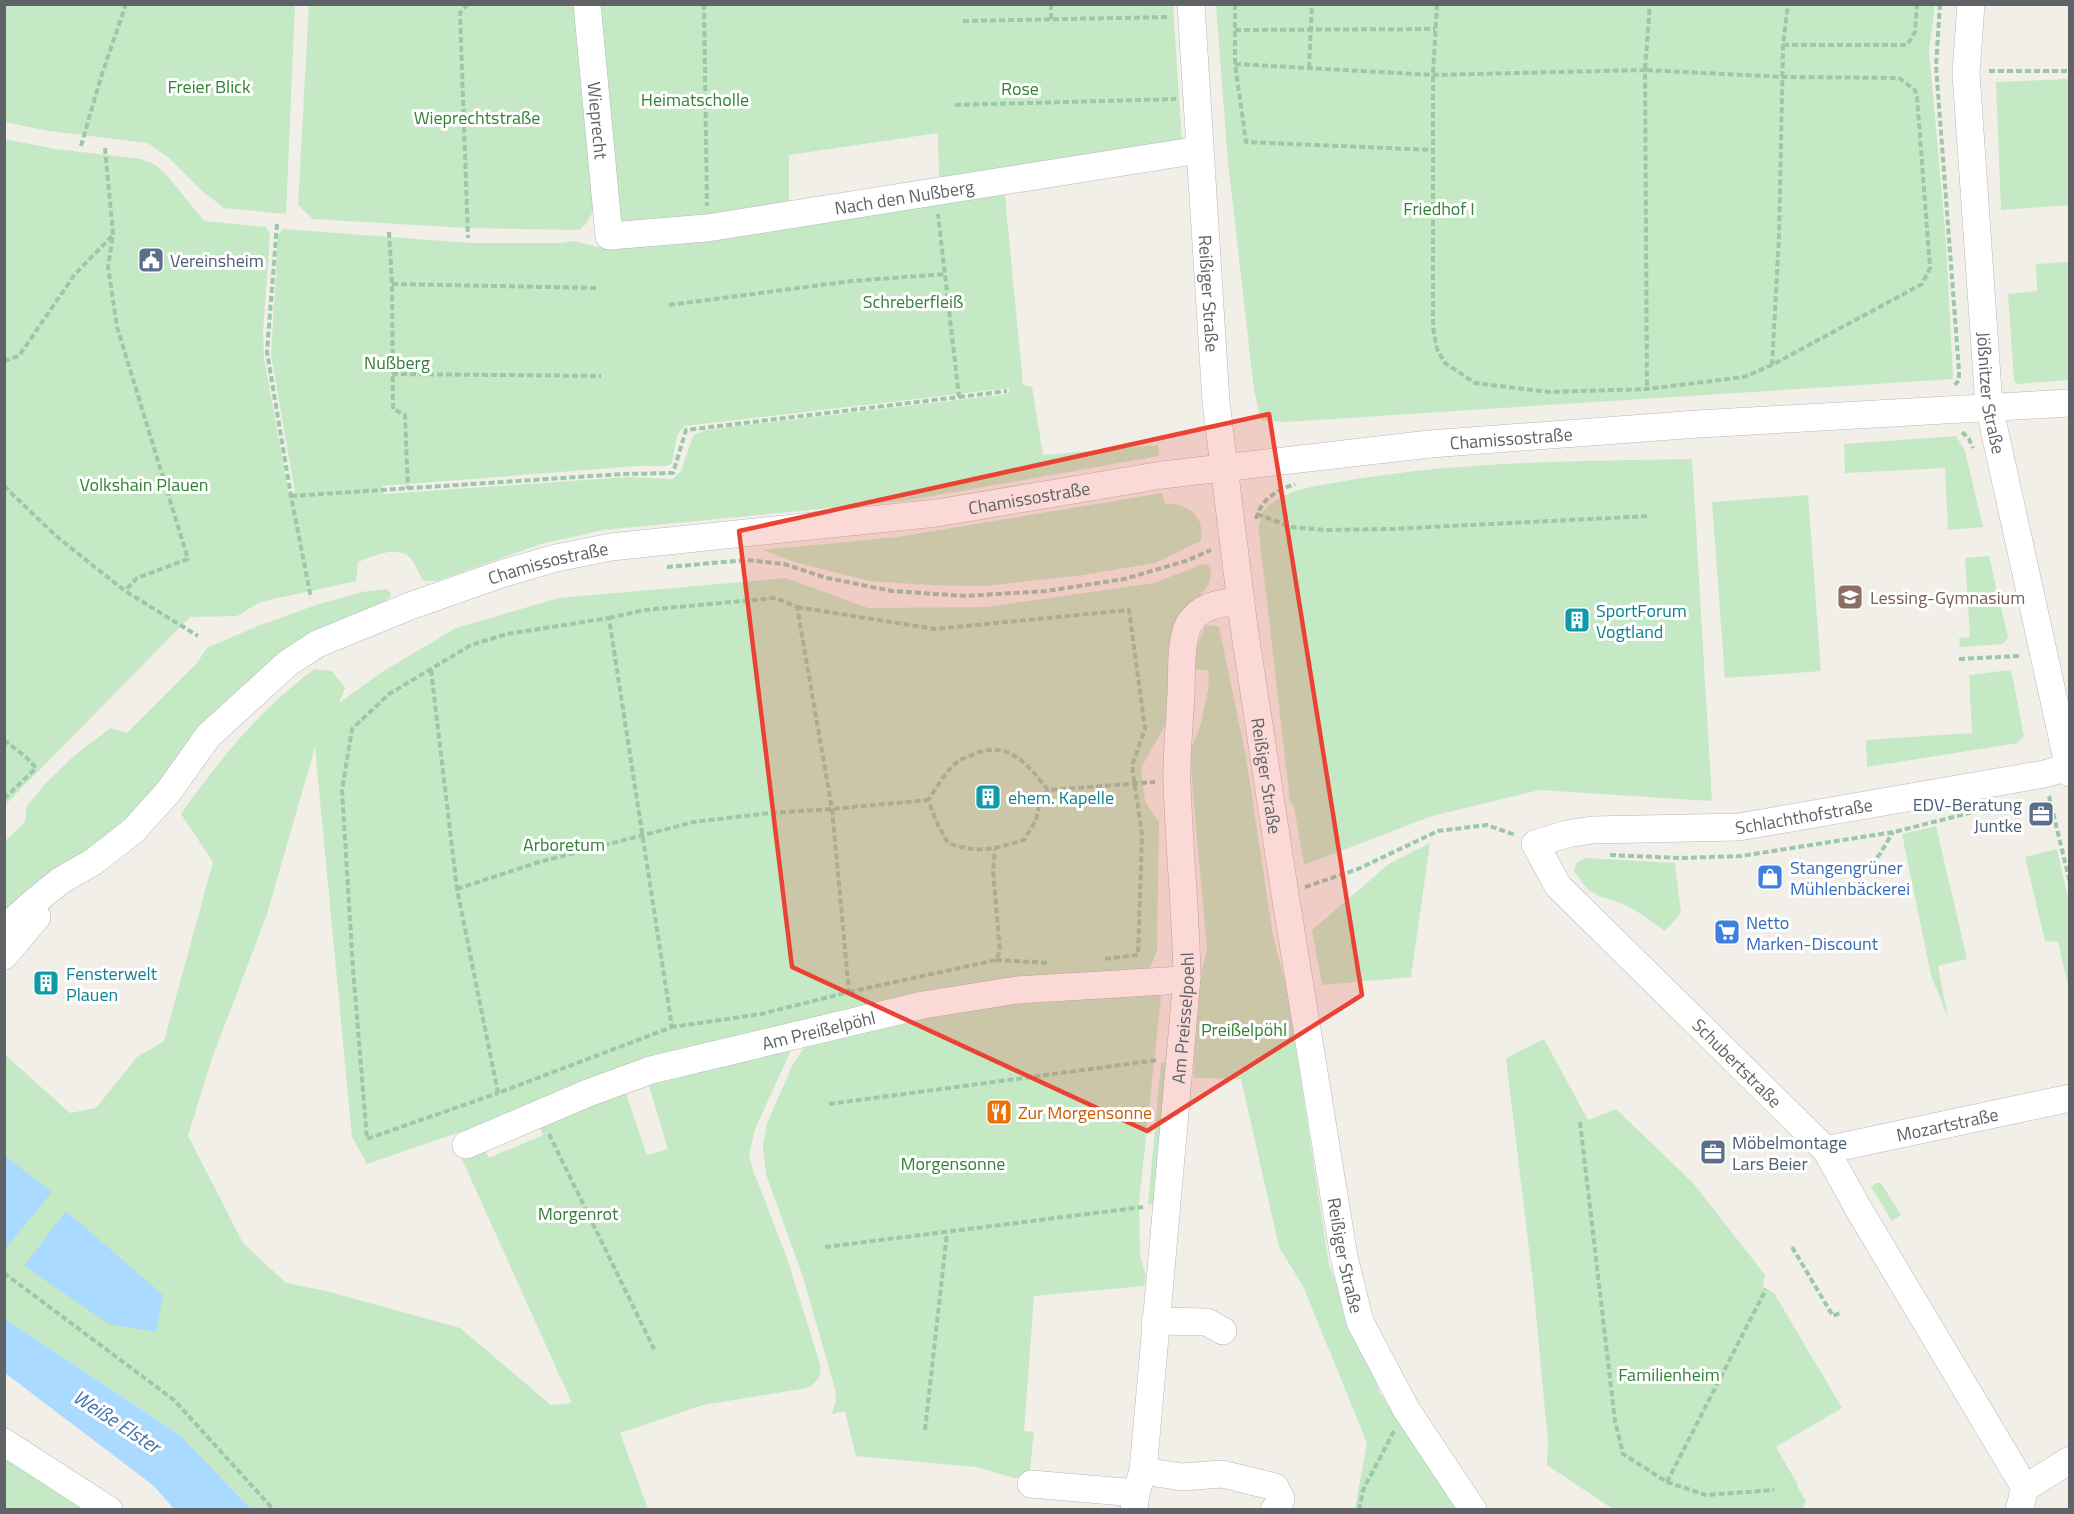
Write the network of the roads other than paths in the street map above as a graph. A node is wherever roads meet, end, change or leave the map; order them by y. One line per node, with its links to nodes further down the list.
1 (587, 4): 5 (street, Wieprecht)
2 (1971, 4): 7 (street, Jößnitzer Straße)
3 (1191, 11): 4 (street, Reißiger Straße)
4 (1199, 150): 5 (street, Nach den Nußberg); 8 (street, Reißiger Straße)
5 (609, 236)
6 (2070, 403): 7 (street, Chamissostraße)
7 (1989, 406): 8 (street, Chamissostraße); 10 (street, Jößnitzer Straße)
8 (1223, 468): 9 (street, Reißiger Straße); 12 (street, Chamissostraße)
9 (1241, 600): 15 (street, Am Preisselpoehl); 30 (street, Reißiger Straße)
10 (2069, 769): 11 (street, Schlachthofstraße)
11 (1535, 844): 18 (street, Schubertstraße)
12 (93, 862): 13 (street, Chamissostraße); 14 (street, Chamissostraße)
13 (4, 929)
14 (4, 956)
15 (1187, 978): 17 (street, Am Preißelpöhl); 19 (street, Am Preisselpoehl)
16 (2070, 1098): 18 (street, Mozartstraße)
17 (466, 1145)
18 (1826, 1150): 26 (street, Schubertstraße)
19 (1155, 1321): 20 (street); 25 (street, Am Preisselpoehl)
20 (1223, 1331)
21 (4, 1442): 27 (street)
22 (2070, 1460): 26 (street)
23 (1246, 1479): 25 (street); 28 (street); 29 (street)
24 (1031, 1484): 25 (street)
25 (1138, 1491)
26 (2022, 1499)
27 (109, 1509)
28 (1262, 1509)
29 (1274, 1509)
30 (1473, 1509)

